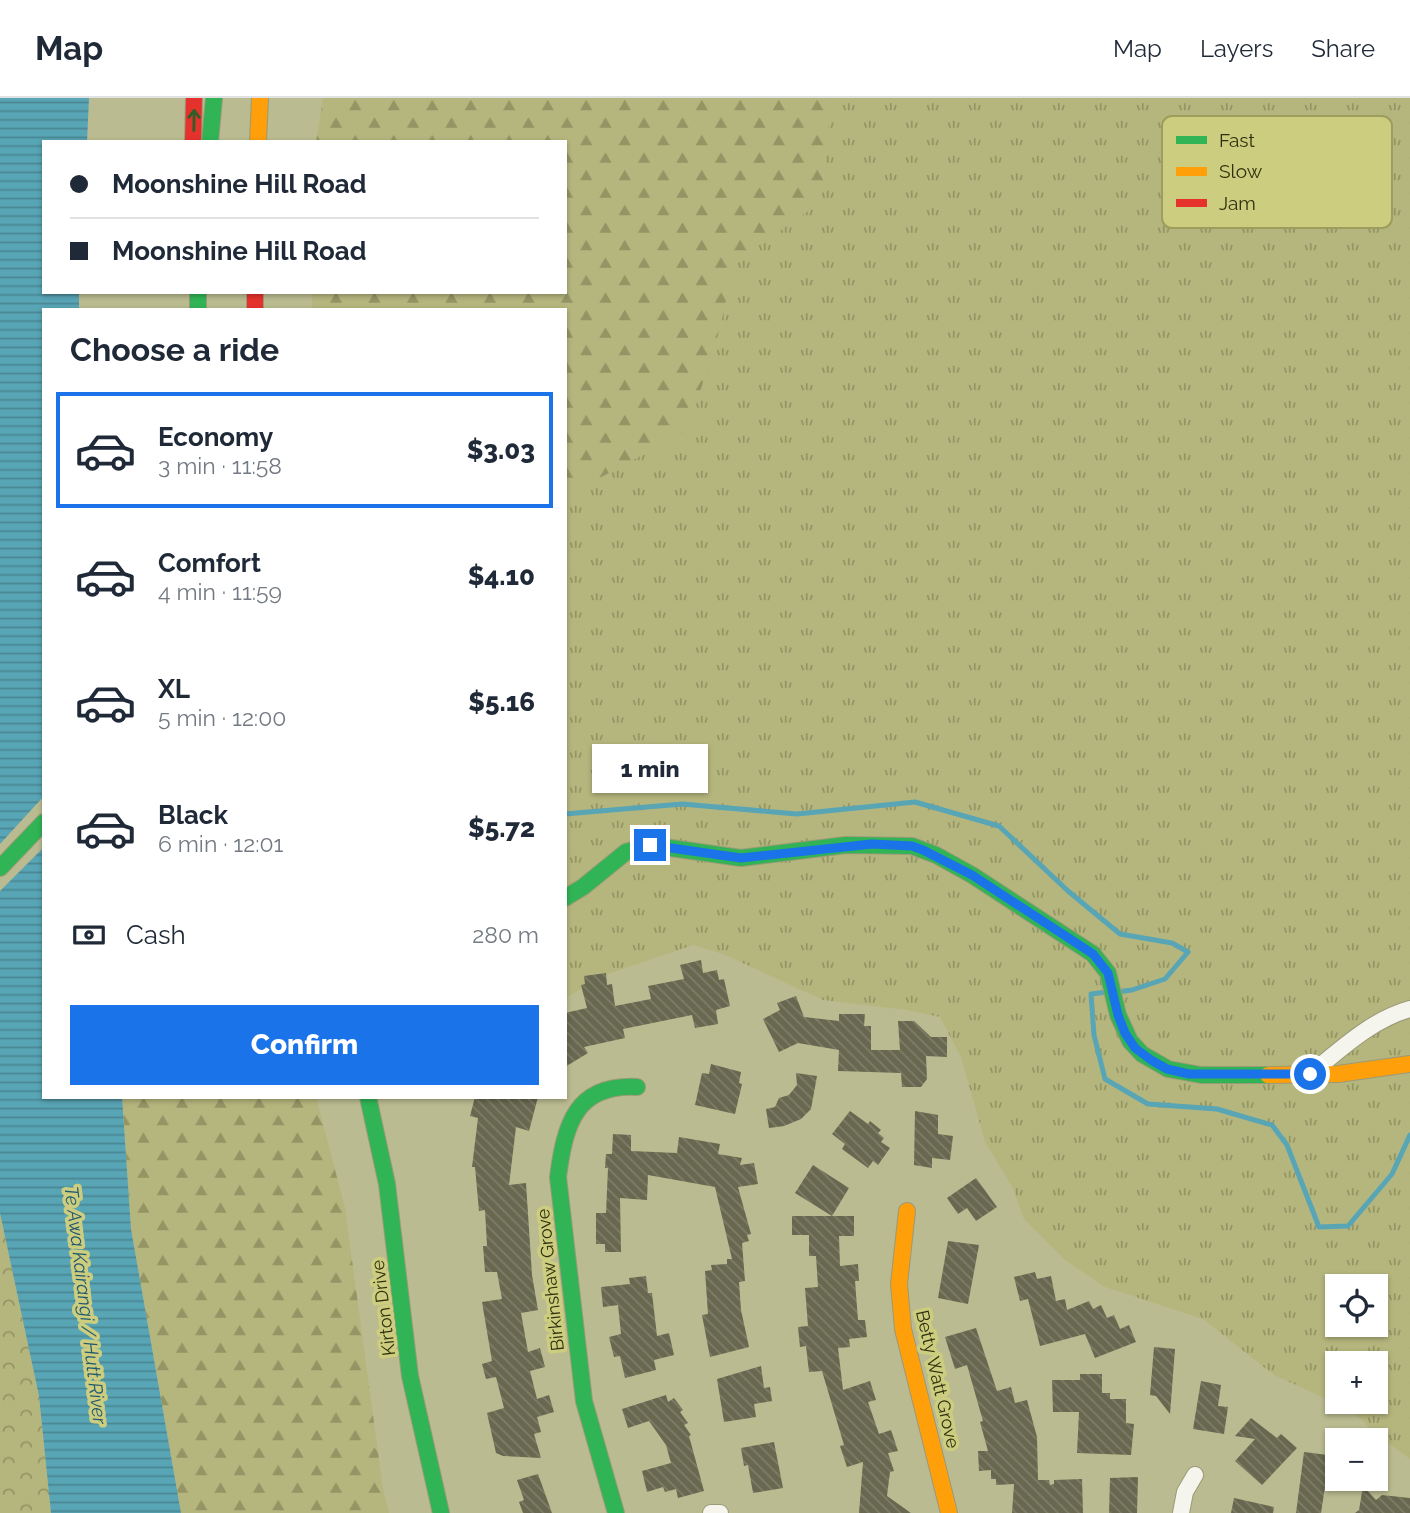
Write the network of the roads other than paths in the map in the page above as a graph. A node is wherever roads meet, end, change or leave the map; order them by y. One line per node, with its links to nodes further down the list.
1 (194, 98): 4 (main road, one-way to 1)
2 (215, 98): 5 (main road)
3 (260, 98): 6 (main road)
4 (193, 140)
5 (210, 140)
6 (258, 140)
7 (42, 824): 8 (main road)
8 (0, 868)
9 (567, 897): 12 (main road)
10 (1410, 1009): 12 (street)
11 (1410, 1064): 12 (main road)
12 (1310, 1074)
13 (637, 1087): 18 (main road, Birkinshaw Grove)
14 (368, 1099): 17 (main road, Kirton Drive)
15 (907, 1212): 21 (main road, Betty Watt Grove)
16 (1195, 1475): 22 (street)
17 (440, 1513)
18 (616, 1513)
19 (711, 1513): 20 (street)
20 (720, 1513)
21 (949, 1513)
22 (1181, 1513)

